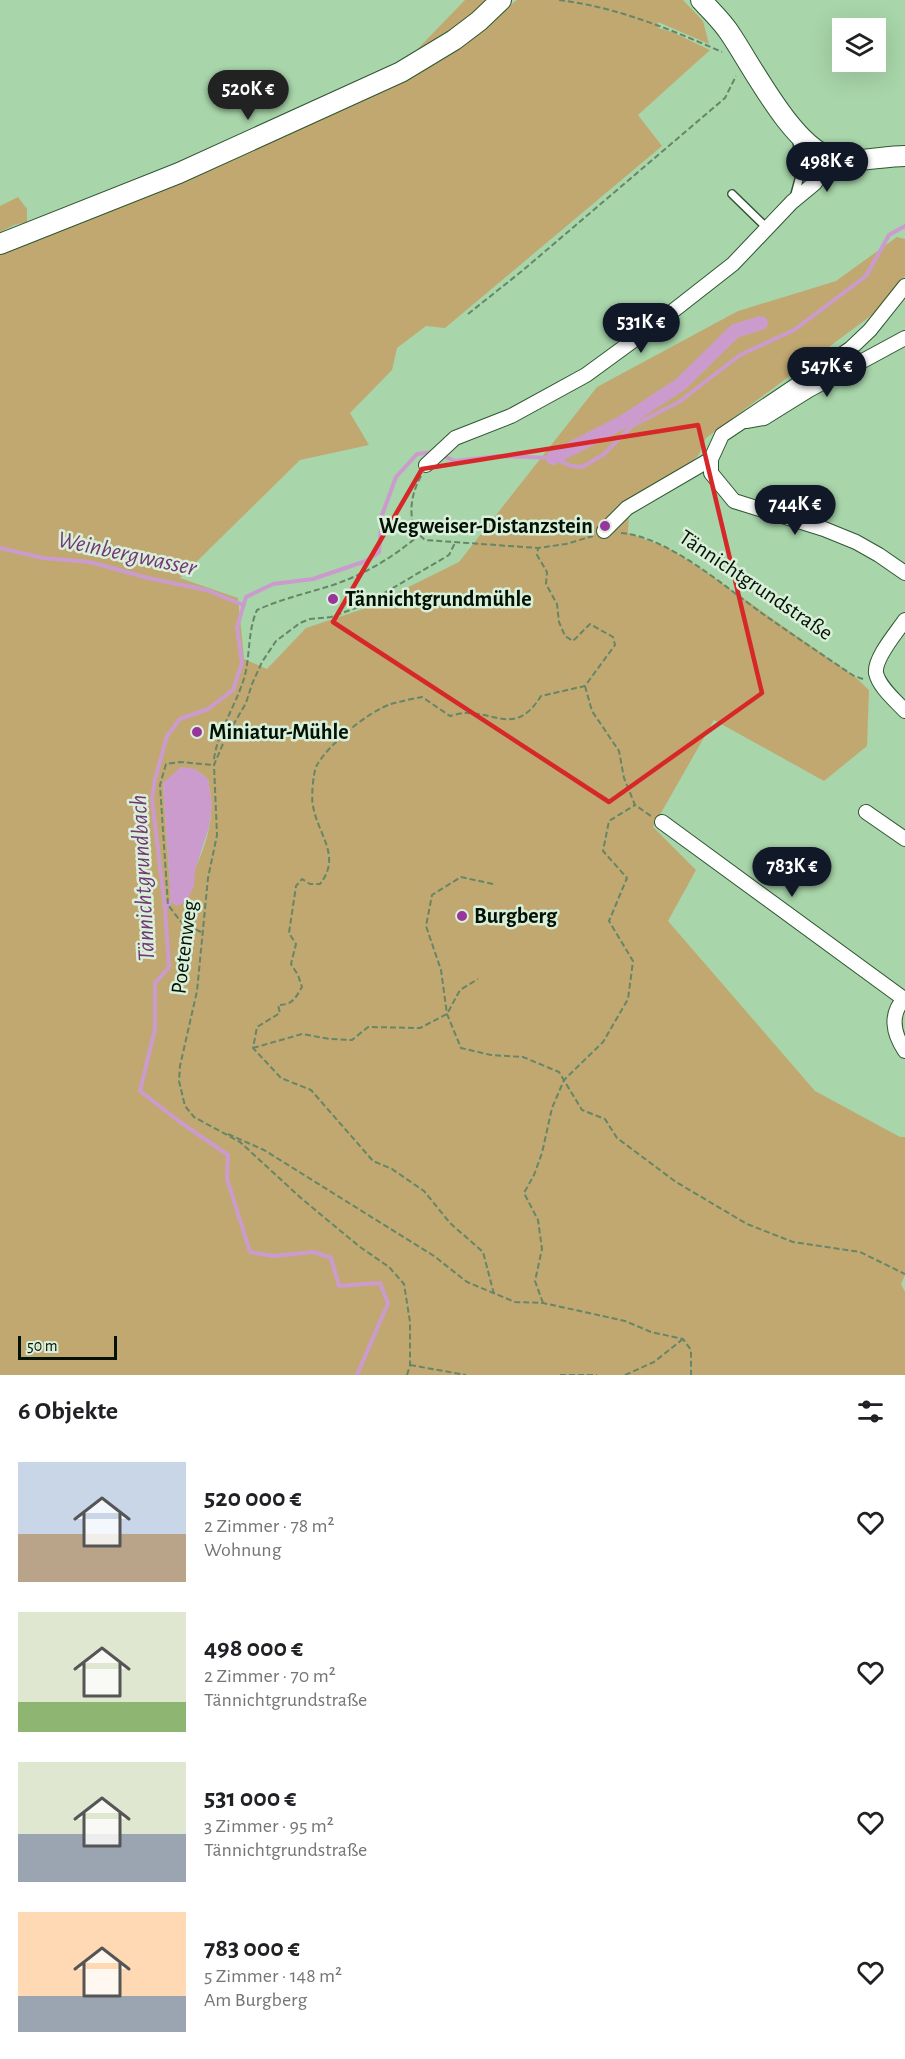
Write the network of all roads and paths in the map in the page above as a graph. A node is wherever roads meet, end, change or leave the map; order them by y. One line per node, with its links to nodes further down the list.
1 (501, 0): 11 (street)
2 (559, 0): 4 (path)
3 (701, 0): 4 (street)
4 (745, 57): 5 (street); 13 (path)
5 (796, 132): 7 (street); 9 (lane)
6 (905, 156): 7 (street)
7 (830, 158): 9 (street)
8 (732, 194): 10 (lane)
9 (792, 202): 10 (street)
10 (768, 229): 17 (street)
11 (0, 244)
12 (905, 286): 15 (street)
13 (468, 314)
14 (905, 338): 15 (street)
15 (738, 423): 16 (street)
16 (711, 459): 18 (street); 22 (street)
17 (426, 465): 19 (path)
18 (604, 531): 21 (path, Tännichtgrundstraße); 24 (path, Tännichtgrundstraße)
19 (419, 535): 20 (path, Tännichtgrundstraße); 27 (path)
20 (455, 543): 21 (path, Tännichtgrundstraße); 27 (path, Poetenweg)
21 (538, 548): 25 (path)
22 (905, 573)
23 (905, 620): 24 (street)
24 (881, 685): 26 (street)
25 (585, 686): 28 (path); 37 (path)
26 (905, 711)
27 (214, 765): 33 (path, Poetenweg); 33 (path)
28 (635, 805): 30 (path); 39 (path)
29 (866, 812): 31 (street)
30 (662, 822): 35 (street)
31 (905, 839)
32 (493, 884): 36 (path)
33 (202, 932): 40 (path, Poetenweg)
34 (478, 979): 36 (path)
35 (904, 998): 38 (street)
36 (447, 1014): 37 (path); 39 (path)
37 (253, 1048): 42 (path)
38 (905, 1051)
39 (564, 1080): 41 (path); 43 (path)
40 (217, 1129): 42 (path); 45 (path, Poetenweg)
41 (905, 1274)
42 (494, 1294): 43 (path)
43 (543, 1303): 44 (path)
44 (683, 1340): 50 (path); 51 (path)
45 (410, 1365): 46 (path, Poetenweg); 47 (path)
46 (407, 1375)
47 (466, 1375)
48 (560, 1375): 49 (path)
49 (597, 1375)
50 (625, 1375)
51 (691, 1375)

